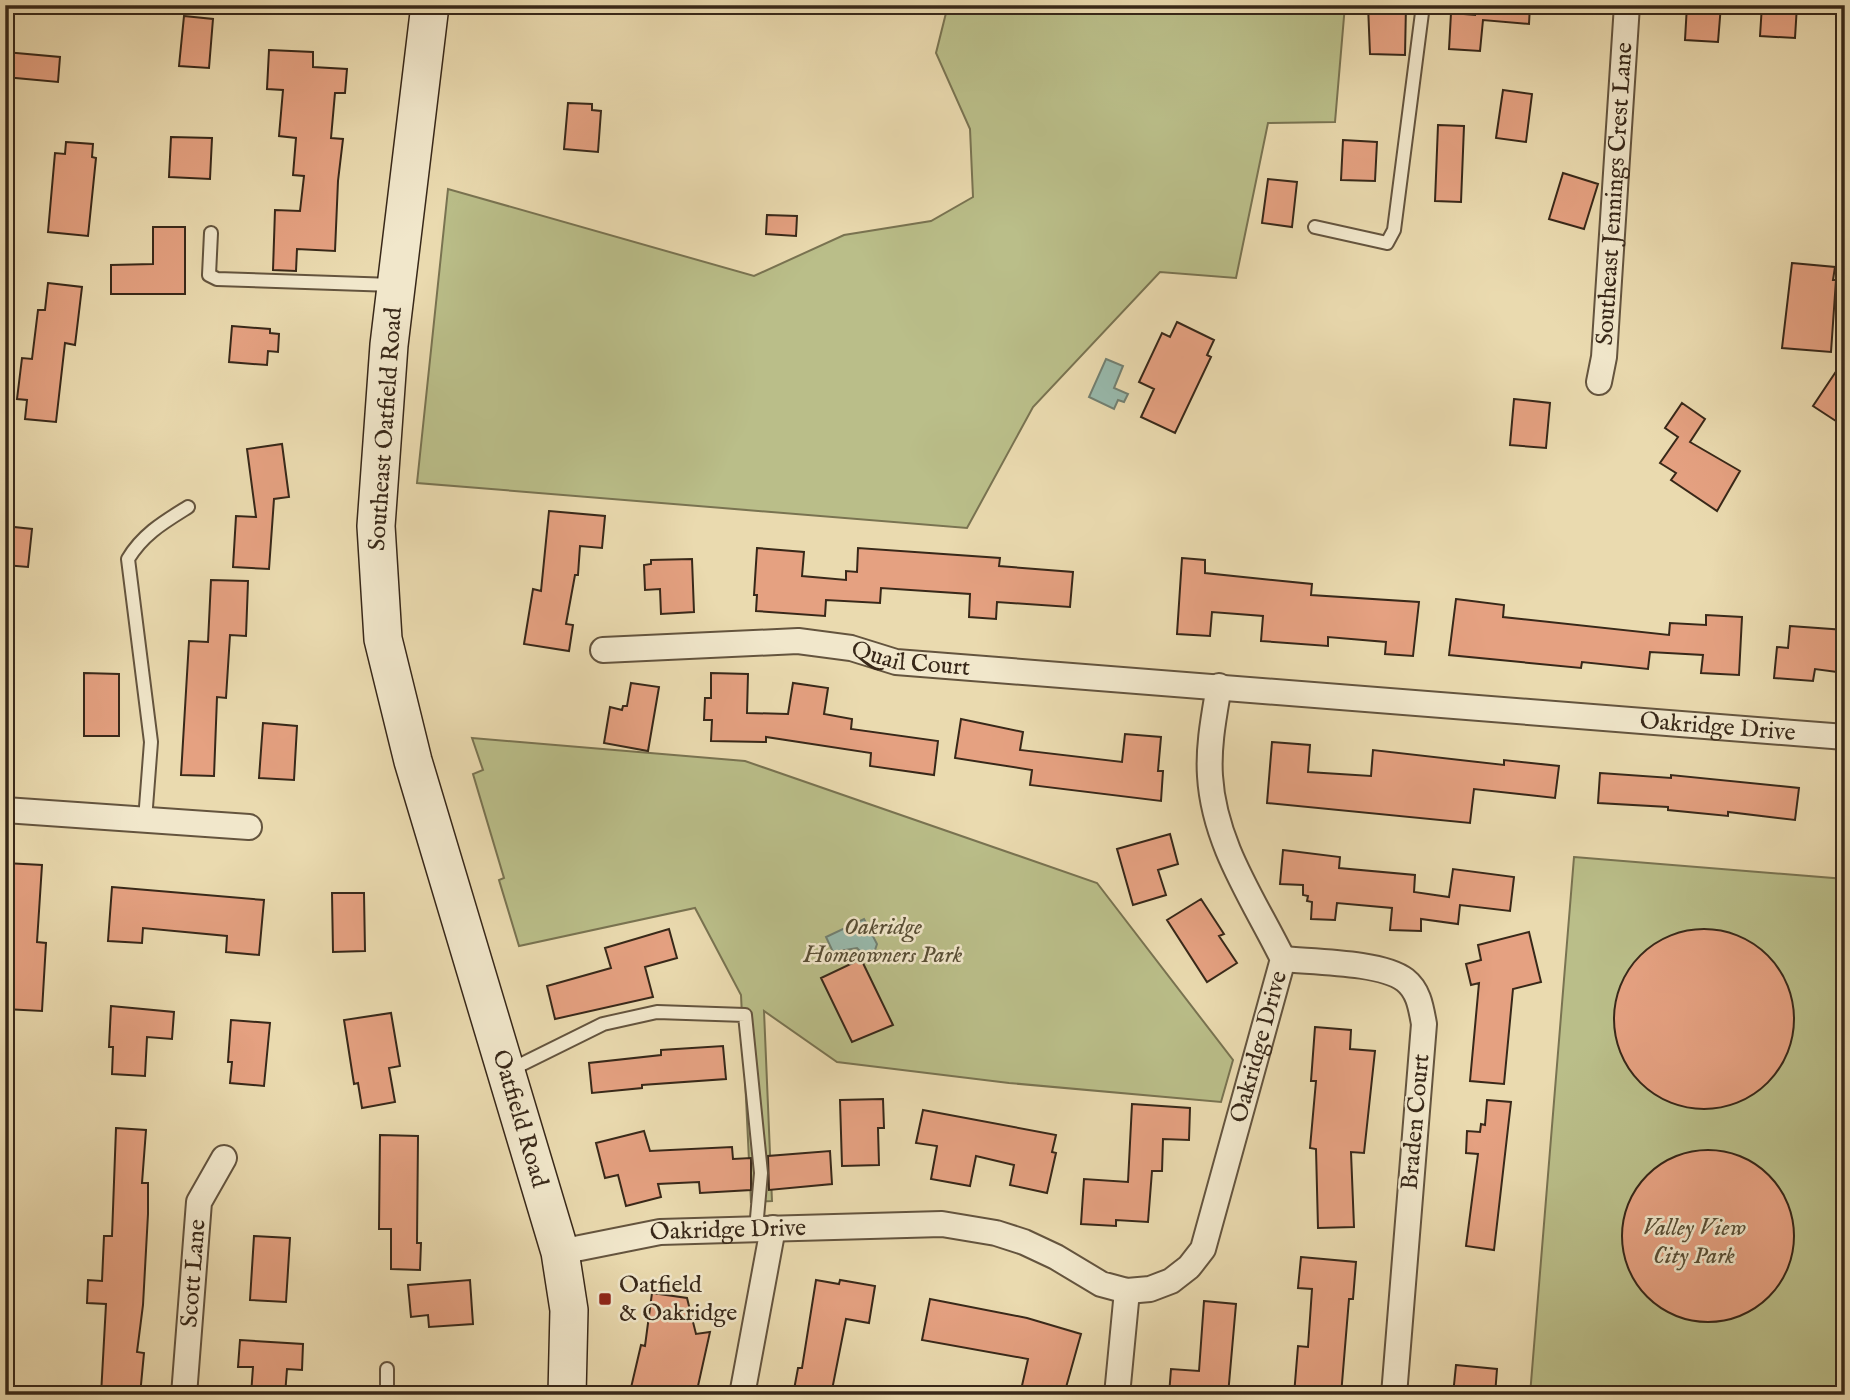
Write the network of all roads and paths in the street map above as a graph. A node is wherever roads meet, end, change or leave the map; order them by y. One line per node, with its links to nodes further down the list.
1 (375, 5): 4 (lane)
2 (1423, 5): 5 (lane)
3 (1627, 5): 8 (street, Southeast Jennings Crest Lane)
4 (430, 6): 7 (main road, Southeast Oatfield Road)
5 (1315, 227)
6 (211, 233): 7 (lane)
7 (397, 285): 16 (main road, Southeast Oatfield Road)
8 (1599, 382)
9 (188, 507): 14 (lane)
10 (603, 650): 11 (street, Quail Court)
11 (1219, 686): 12 (street, Oakridge Drive); 17 (street, Oakridge Drive)
12 (1845, 737)
13 (5, 810): 14 (street)
14 (145, 820): 15 (street)
15 (249, 827)
16 (439, 847): 18 (main road, Oatfield Road)
17 (1283, 959): 22 (street, Oakridge Drive); 29 (street, Braden Court)
18 (508, 1071): 20 (lane); 21 (main road, Oatfield Road)
19 (225, 1158): 24 (street, Scott Lane)
20 (765, 1228): 21 (street, Oakridge Drive); 22 (street, Oakridge Drive); 27 (street)
21 (560, 1252): 26 (main road, Oatfield Road)
22 (1127, 1291): 28 (street)
23 (387, 1369): 25 (lane)
24 (184, 1395)
25 (387, 1395)
26 (567, 1395)
27 (742, 1395)
28 (1117, 1395)
29 (1394, 1395)

